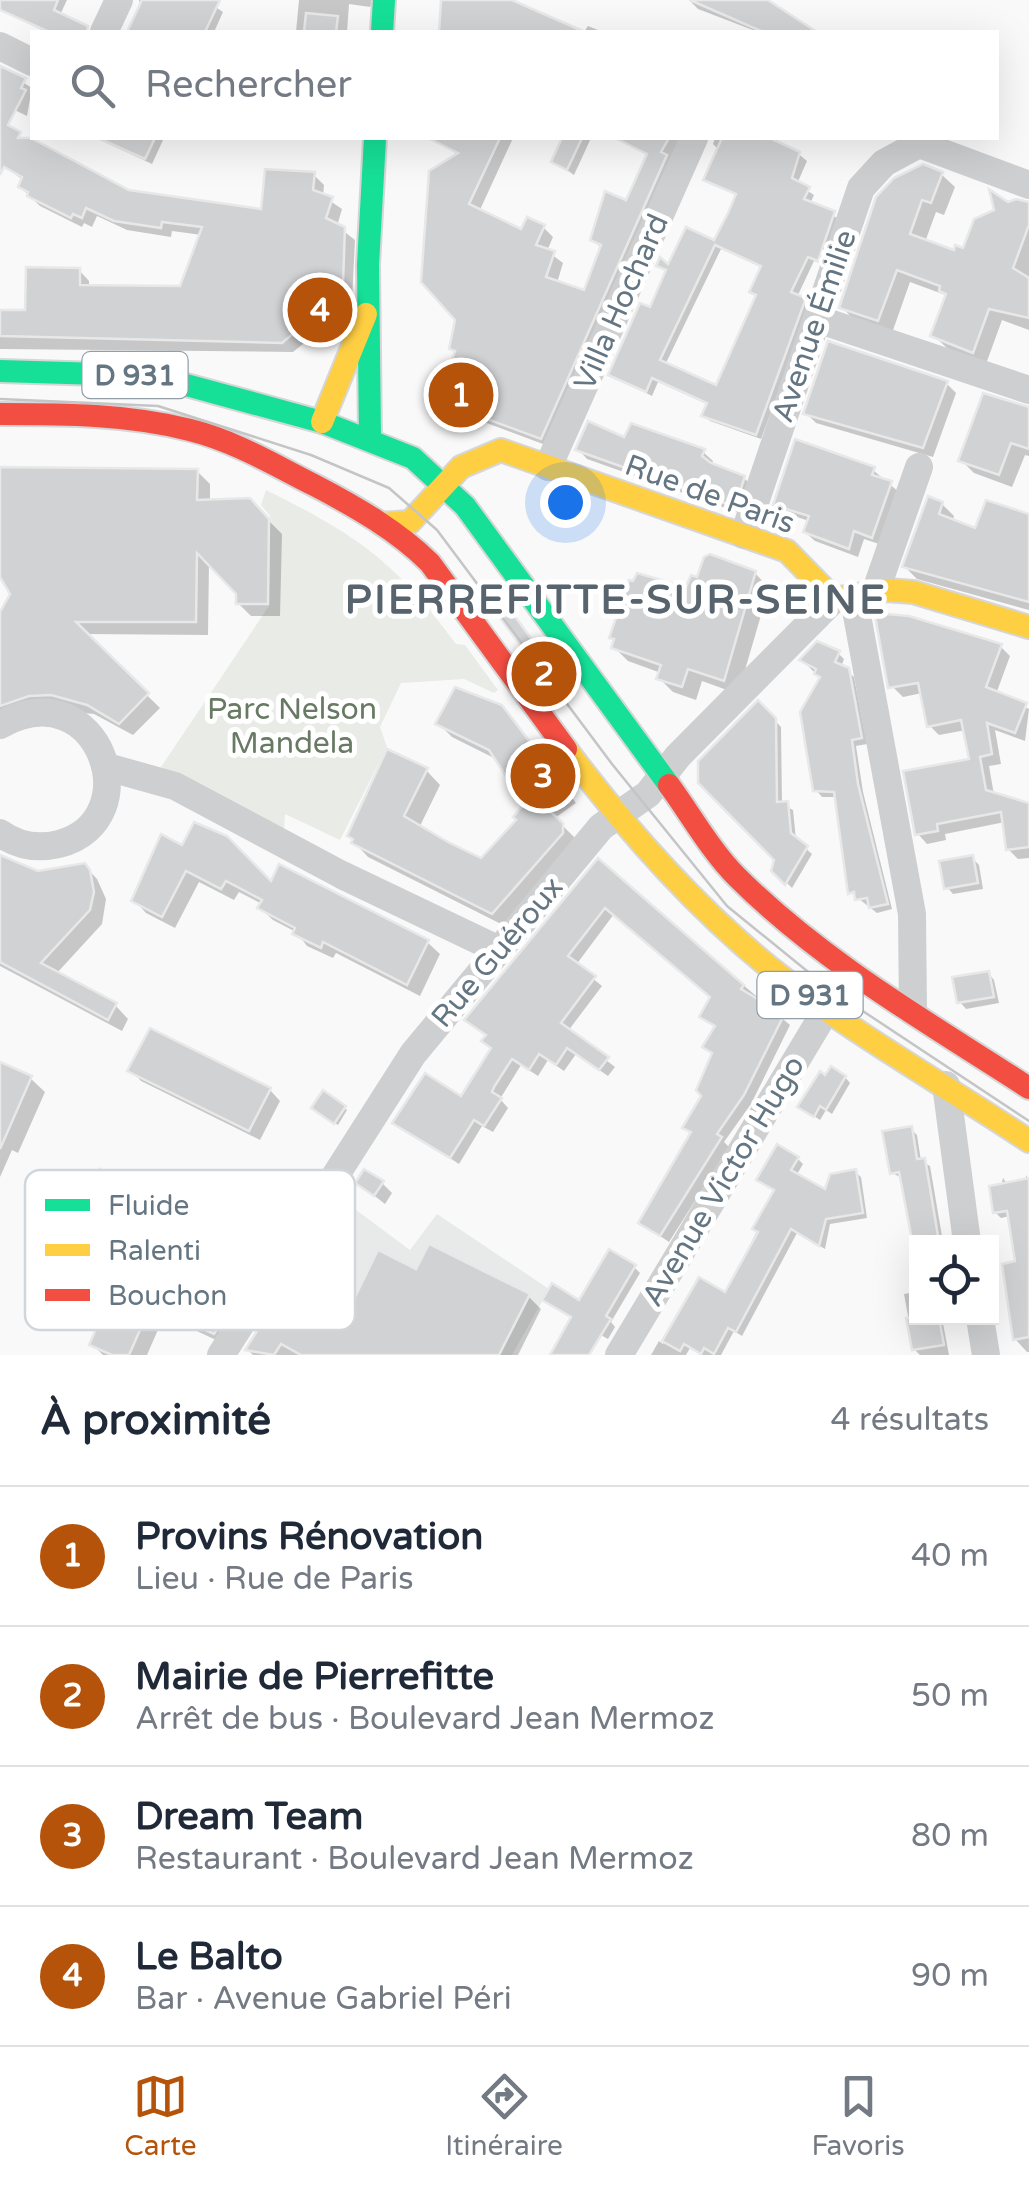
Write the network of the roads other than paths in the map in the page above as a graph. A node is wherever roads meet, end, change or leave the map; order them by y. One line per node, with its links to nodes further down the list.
1 (119, 0): 3 (street)
2 (384, 0): 4 (main road)
3 (105, 30)
4 (382, 30)
5 (0, 46): 6 (street)
6 (30, 61)
7 (375, 140): 10 (main road)
8 (693, 140): 17 (street, Villa Hochard)
9 (1029, 185): 11 (street, Avenue Émilie)
10 (368, 310): 15 (main road); 16 (main road)
11 (817, 319): 13 (street); 22 (street, Avenue Émilie)
12 (0, 372): 16 (main road, D 931)
13 (1029, 390)
14 (0, 414): 19 (main road, D 931)
15 (370, 438): 16 (main road, D 931); 20 (main road, D 931)
16 (316, 441): 19 (main road)
17 (548, 467): 20 (main road, Rue de Paris); 22 (main road, Rue de Paris)
18 (918, 467): 23 (street)
19 (302, 479): 21 (main road, D 931)
20 (443, 484): 21 (main road, Rue de Paris); 27 (main road, D 931)
21 (381, 524): 28 (main road, D 931)
22 (744, 535): 23 (main road, Rue de Paris)
23 (854, 597): 24 (main road); 27 (street, Rue Guéroux); 32 (street)
24 (1029, 627)
25 (0, 725): 26 (street)
26 (107, 767): 29 (street); 30 (street)
27 (664, 773): 28 (street, Rue Guéroux); 32 (main road, D 931)
28 (619, 814): 30 (street, Rue Guéroux); 31 (main road, D 931)
29 (0, 833)
30 (499, 950): 36 (street, Rue Guéroux)
31 (828, 1007): 33 (main road, D 931); 41 (street, Avenue Victor Hugo)
32 (913, 1012): 34 (main road, D 931)
33 (946, 1085): 35 (main road, D 931); 37 (street)
34 (1029, 1088)
35 (1029, 1141)
36 (339, 1170)
37 (966, 1235)
38 (981, 1325): 42 (street)
39 (237, 1330): 40 (street, Rue Guéroux)
40 (221, 1355)
41 (619, 1355)
42 (986, 1355)

